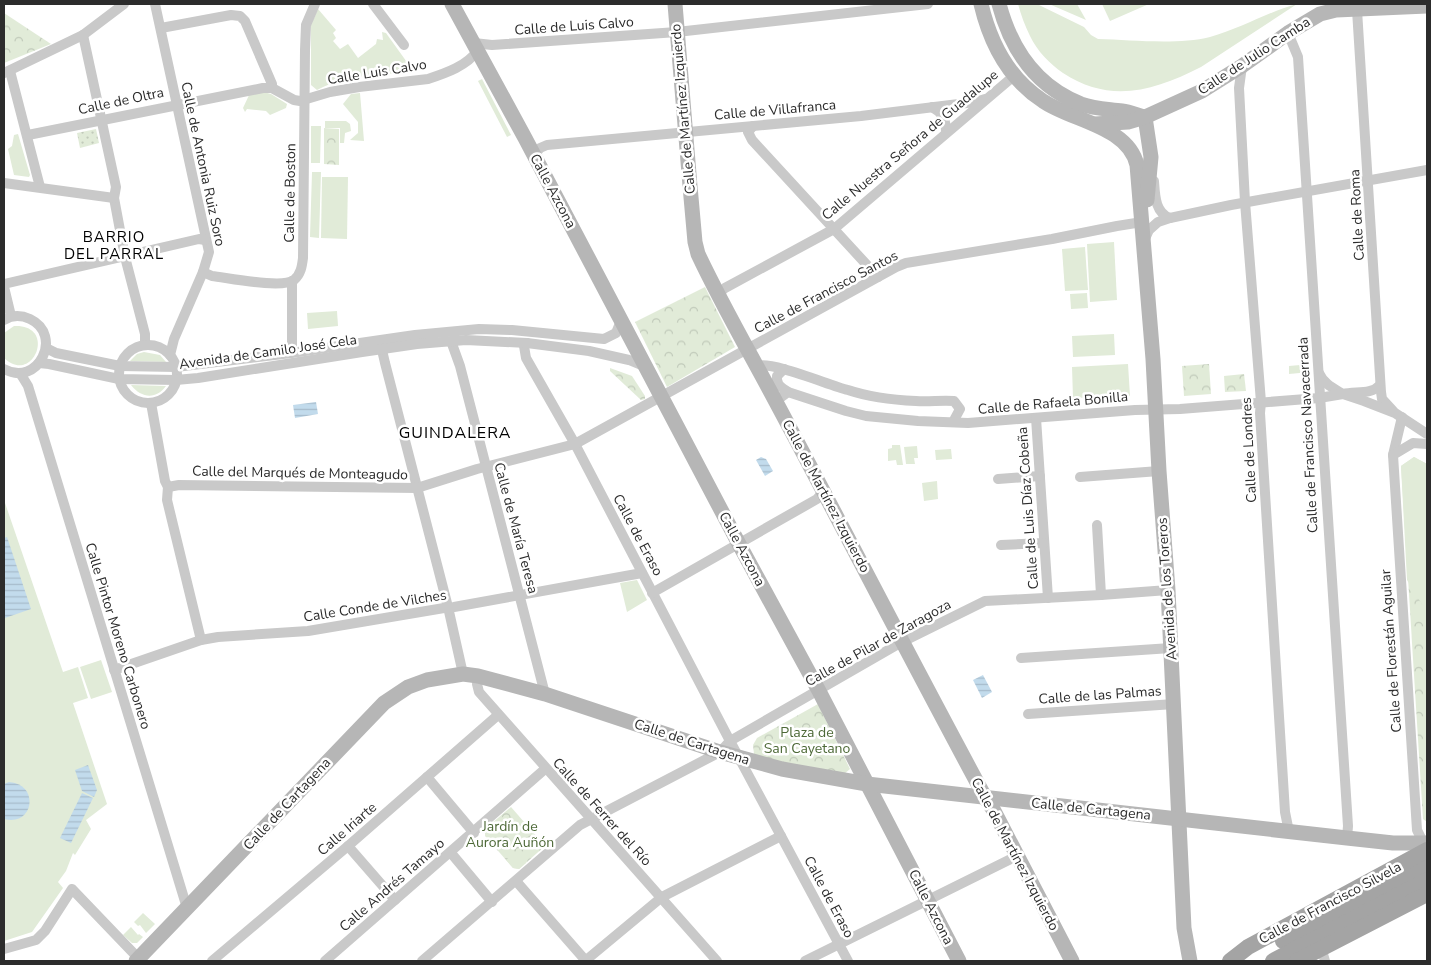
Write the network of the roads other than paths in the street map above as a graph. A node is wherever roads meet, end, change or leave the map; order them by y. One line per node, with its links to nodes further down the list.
1 (124, 4): 15 (street)
2 (155, 4): 12 (street, Calle de Antonia Ruiz Soro)
3 (315, 4): 23 (street, Calle de Boston)
4 (373, 4): 16 (street)
5 (452, 4): 17 (street, Calle Azcona)
6 (675, 4): 13 (street, Calle de Martínez Izquierdo)
7 (928, 4): 13 (street, Calle de Luis Calvo)
8 (981, 4): 20 (street, Avenida de los Toreros)
9 (998, 4): 26 (street)
10 (1427, 6): 11 (street, Calle de Julio Camba)
11 (1357, 10): 14 (street, Calle de Julio Camba); 36 (street, Calle de Roma)
12 (161, 28): 21 (street); 24 (street, Calle de Antonia Ruiz Soro)
13 (677, 32): 17 (street, Calle de Luis Calvo); 30 (street, Calle de Martínez Izquierdo)
14 (1288, 33): 18 (street, Calle de Julio Camba); 39 (street, Calle de Francisco Navacerrada)
15 (83, 35): 19 (street); 27 (street)
16 (404, 45)
17 (476, 47): 23 (street, Calle Luis Calvo); 33 (street, Calle Azcona)
18 (1242, 66): 26 (street, Calle de Julio Camba); 41 (street, Calle de Londres)
19 (7, 72): 32 (street)
20 (1015, 75): 22 (street, Calle Nuestra Señora de Guadalupe); 28 (street, Avenida de los Toreros)
21 (272, 88): 23 (street); 24 (street, Calle de Oltra)
22 (985, 98): 25 (street, Calle de Villafranca); 31 (street, Calle Nuestra Señora de Guadalupe)
23 (304, 101): 50 (street, Calle de Boston)
24 (177, 104): 27 (street, Calle de Oltra); 45 (street, Calle de Antonia Ruiz Soro)
25 (932, 107): 29 (street, Calle de Villafranca); 31 (street)
26 (1145, 117): 28 (street, Avenida de los Toreros); 34 (street, Avenida de los Toreros)
27 (101, 120): 32 (street, Calle de Oltra); 40 (street)
28 (1093, 124): 43 (street, Avenida de los Toreros)
29 (753, 126): 30 (street, Calle de Villafranca); 44 (street)
30 (685, 131): 33 (street, Calle de Villafranca); 52 (street, Calle de Martínez Izquierdo)
31 (946, 132): 44 (street, Calle Nuestra Señora de Guadalupe)
32 (28, 135): 38 (street)
33 (534, 155): 54 (street, Calle Azcona)
34 (1150, 157): 42 (street); 43 (street, Avenida de los Toreros)
35 (1427, 170): 36 (street)
36 (1368, 180): 39 (street); 75 (street, Calle de Roma)
37 (4, 183): 38 (street)
38 (40, 187): 40 (street)
39 (1306, 191): 41 (street); 71 (street, Calle de Francisco Navacerrada)
40 (114, 198): 47 (street)
41 (1245, 202): 42 (street); 80 (street, Calle de Londres)
42 (1170, 218): 46 (street)
43 (1142, 220): 46 (street, Avenida de los Toreros); 49 (street, Calle de Francisco Santos)
44 (834, 229): 49 (street); 52 (street, Calle Nuestra Señora de Guadalupe)
45 (205, 240): 47 (street); 48 (street, Calle de Antonia Ruiz Soro)
46 (1144, 241): 82 (street, Avenida de los Toreros)
47 (124, 256): 51 (street); 58 (street)
48 (202, 272): 50 (street); 63 (street, Calle de Antonia Ruiz Soro)
49 (878, 277): 60 (street, Calle de Francisco Santos)
50 (292, 281): 62 (street, Calle de Boston)
51 (4, 285): 53 (street)
52 (718, 294): 60 (street, Calle de Martínez Izquierdo)
53 (7, 318): 59 (street)
54 (621, 321): 55 (street, Avenida de Camilo José Cela); 68 (street, Calle Azcona)
55 (370, 341): 61 (street, Avenida de Camilo José Cela); 62 (street, Avenida de Camilo José Cela)
56 (451, 341): 57 (street, Avenida de Camilo José Cela); 61 (street, Avenida de Camilo José Cela); 90 (street, Calle de María Teresa)
57 (527, 343): 68 (street, Avenida de Camilo José Cela); 87 (street, Calle de Eraso)
58 (145, 345): 63 (street); 65 (street)
59 (46, 348): 64 (street); 65 (street, Avenida de Camilo José Cela)
60 (747, 349): 66 (street, Calle de Martínez Izquierdo); 77 (street, Calle de Francisco Santos)
61 (382, 350): 74 (street, Avenida de Camilo José Cela); 96 (street)
62 (291, 353): 67 (street, Avenida de Camilo José Cela)
63 (170, 355): 67 (street)
64 (39, 363): 72 (street); 73 (street, Avenida de Camilo José Cela)
65 (120, 366): 67 (street, Avenida de Camilo José Cela); 73 (street)
66 (756, 366): 70 (street, Calle de Rafaela Bonilla); 78 (street, Calle de Martínez Izquierdo)
67 (176, 367): 74 (street)
68 (646, 367): 77 (street, Calle Azcona)
69 (4, 369): 72 (street)
70 (784, 370): 78 (street); 85 (street, Calle de Rafaela Bonilla)
71 (1318, 372): 76 (street); 79 (street, Calle de Francisco Navacerrada)
72 (20, 373): 113 (street, Calle Pintor Moreno Carbonero)
73 (119, 379): 74 (street, Avenida de Camilo José Cela); 81 (street)
74 (176, 380): 81 (street)
75 (1380, 384): 76 (street, Calle de Rafaela Bonilla); 83 (street, Calle de Roma)
76 (1343, 394): 79 (street, Calle de Rafaela Bonilla); 83 (street)
77 (662, 396): 87 (street, Calle de Francisco Santos); 100 (street, Calle Azcona)
78 (782, 397): 85 (street, Calle de Rafaela Bonilla); 97 (street, Calle de Martínez Izquierdo)
79 (1319, 398): 80 (street, Calle de Rafaela Bonilla); 132 (street, Calle de Francisco Navacerrada)
80 (1261, 402): 82 (street, Calle de Rafaela Bonilla); 130 (street, Calle de Londres)
81 (151, 403): 95 (street)
82 (1156, 409): 84 (street, Calle de Rafaela Bonilla); 91 (street, Avenida de los Toreros)
83 (1398, 415): 86 (street); 89 (street, Calle de Florestán Aguilar)
84 (1036, 418): 85 (street, Calle de Rafaela Bonilla); 92 (street, Calle de Luis Díaz Cobeña)
85 (953, 422)
86 (1427, 434)
87 (575, 444): 90 (street, Calle del Marqués de Monteagudo); 102 (street, Calle de Eraso)
88 (1427, 444): 89 (street)
89 (1393, 455): 134 (street, Calle de Florestán Aguilar)
90 (485, 467): 96 (street, Calle del Marqués de Monteagudo); 105 (street, Calle de María Teresa)
91 (1159, 471): 93 (street); 103 (street, Avenida de los Toreros)
92 (1040, 476): 94 (street); 99 (street, Calle de Luis Díaz Cobeña)
93 (1080, 478)
94 (998, 479)
95 (168, 487): 96 (street, Calle del Marqués de Monteagudo); 109 (street)
96 (417, 488): 108 (street)
97 (823, 492): 100 (street); 110 (street, Calle de Martínez Izquierdo)
98 (1097, 525): 106 (street)
99 (1044, 543): 101 (street); 107 (street, Calle de Luis Díaz Cobeña)
100 (738, 544): 104 (street); 116 (street, Calle Azcona)
101 (1001, 545)
102 (642, 573): 104 (street, Calle de Eraso); 105 (street, Calle Conde de Vilches)
103 (1168, 590): 106 (street, Calle de Pilar de Zaragoza); 111 (street, Avenida de los Toreros)
104 (652, 593): 121 (street, Calle de Eraso)
105 (520, 595): 108 (street, Calle Conde de Vilches); 117 (street, Calle de María Teresa)
106 (1101, 595): 107 (street, Calle de Pilar de Zaragoza)
107 (1048, 598): 110 (street, Calle de Pilar de Zaragoza)
108 (448, 608): 109 (street, Calle Conde de Vilches); 114 (street)
109 (201, 640): 113 (street, Calle Conde de Vilches)
110 (902, 642): 116 (street, Calle de Pilar de Zaragoza); 126 (street, Calle de Martínez Izquierdo)
111 (1171, 648): 112 (street); 118 (street, Avenida de los Toreros)
112 (1021, 658)
113 (114, 670): 145 (street, Calle Pintor Moreno Carbonero)
114 (463, 674): 115 (street, Calle de Cartagena); 145 (street, Calle de Cartagena)
115 (478, 676): 117 (street, Calle de Cartagena); 120 (street, Calle de Ferrer del Río)
116 (820, 691): 121 (street, Calle de Pilar de Zaragoza); 125 (street, Calle Azcona)
117 (545, 694): 121 (street, Calle de Cartagena)
118 (1174, 704): 119 (street, Calle de las Palmas); 128 (street, Avenida de los Toreros)
119 (1028, 714)
120 (498, 715): 123 (street, Calle de Ferrer del Río); 124 (street, Calle Iriarte)
121 (725, 747): 122 (street, Calle de Cartagena); 127 (street, Calle de Pilar de Zaragoza)
122 (740, 758): 125 (street, Calle de Cartagena); 131 (street, Calle de Eraso)
123 (545, 769): 127 (street, Calle de Ferrer del Río); 129 (street, Calle Andrés Tamayo)
124 (427, 777): 129 (street); 133 (street, Calle Iriarte)
125 (867, 784): 126 (street, Calle de Cartagena); 143 (street, Calle Azcona)
126 (985, 797): 128 (street, Calle de Cartagena); 136 (street, Calle de Martínez Izquierdo)
127 (589, 819): 139 (street, Calle de Pilar de Zaragoza); 141 (street, Calle de Ferrer del Río)
128 (1179, 819): 130 (street, Calle de Cartagena); 160 (street, Avenida de los Toreros)
129 (474, 832): 135 (street, Calle Andrés Tamayo)
130 (1289, 832): 132 (street, Calle de Cartagena)
131 (781, 836): 141 (street); 146 (street, Calle de Eraso)
132 (1347, 838): 134 (street, Calle de Cartagena)
133 (348, 846): 142 (street); 151 (street, Calle Iriarte)
134 (1426, 846): 150 (main road, Calle de Francisco Silvela)
135 (451, 853): 142 (street, Calle Andrés Tamayo); 144 (street)
136 (1017, 856): 143 (street); 159 (street, Calle de Martínez Izquierdo)
137 (1427, 866): 150 (main road, Calle de Francisco Silvela)
138 (1427, 880): 161 (main road, Calle de Francisco Silvela)
139 (516, 881): 144 (street, Calle de Pilar de Zaragoza); 154 (street)
140 (1427, 894): 148 (main road)
141 (662, 897): 154 (street); 155 (street, Calle de Ferrer del Río)
142 (396, 900): 152 (street, Calle Andrés Tamayo)
143 (928, 900): 146 (street); 158 (street, Calle Azcona)
144 (492, 902): 153 (street, Calle de Pilar de Zaragoza)
145 (187, 908): 149 (street, Calle de Cartagena)
146 (839, 944): 156 (street); 157 (street, Calle de Eraso)
147 (4, 948): 149 (street)
148 (1322, 956): 162 (main road)
149 (138, 960)
150 (1232, 960)
151 (212, 961)
152 (325, 961)
153 (422, 961)
154 (585, 961)
155 (717, 961)
156 (805, 961)
157 (848, 961)
158 (959, 961)
159 (1072, 961)
160 (1190, 961)
161 (1273, 961)
162 (1297, 961)

